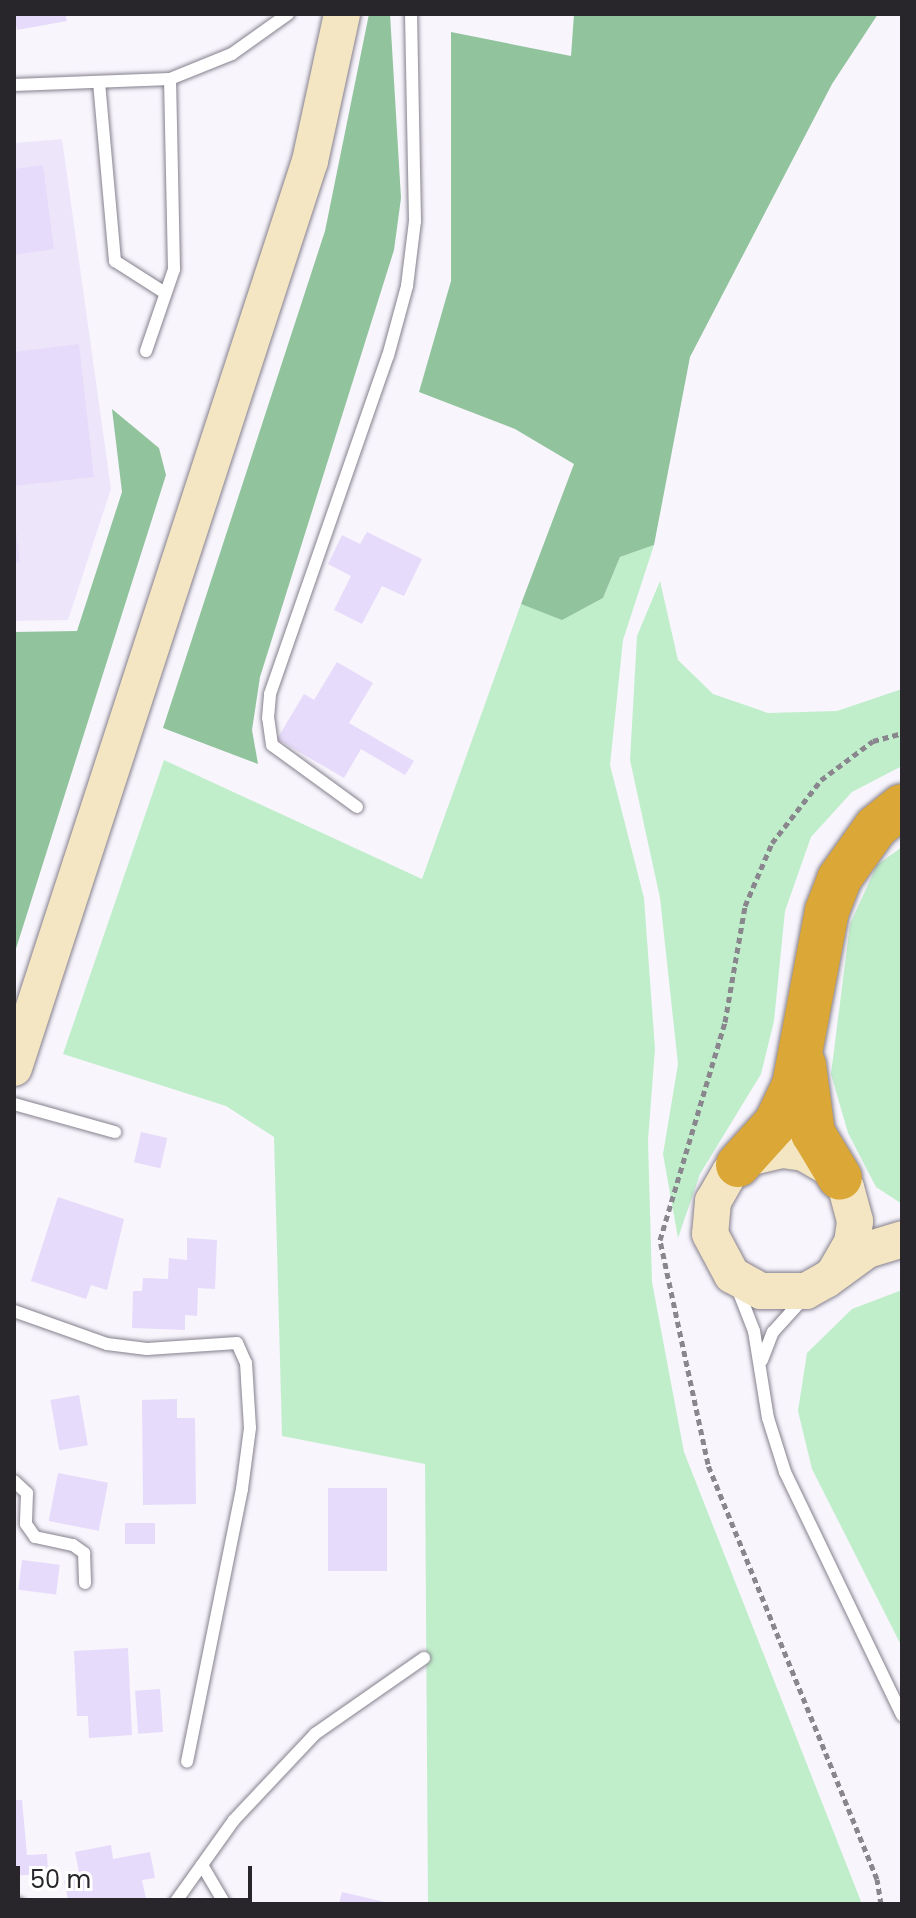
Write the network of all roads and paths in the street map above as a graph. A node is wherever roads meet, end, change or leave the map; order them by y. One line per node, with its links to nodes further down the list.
1 (288, 14): 4 (lane)
2 (342, 14): 12 (main road)
3 (411, 14): 10 (lane)
4 (170, 79): 5 (lane); 7 (lane)
5 (99, 82): 6 (lane); 7 (lane)
6 (14, 85)
7 (165, 293): 8 (lane)
8 (146, 351)
9 (902, 806): 11 (highway)
10 (357, 807)
11 (806, 1032): 15 (highway); 16 (highway)
12 (14, 1068)
13 (14, 1104): 14 (lane)
14 (115, 1132)
15 (738, 1165): 16 (main road); 19 (main road)
16 (843, 1183): 17 (main road); 20 (main road)
17 (902, 1233)
18 (902, 1239): 20 (main road)
19 (725, 1266): 20 (main road); 22 (lane)
20 (826, 1279): 22 (lane)
21 (14, 1311): 27 (lane)
22 (760, 1375): 26 (lane)
23 (14, 1481): 24 (lane)
24 (85, 1583)
25 (424, 1658): 28 (lane)
26 (902, 1715)
27 (187, 1762)
28 (202, 1865): 29 (lane); 30 (lane)
29 (174, 1904)
30 (225, 1904)

